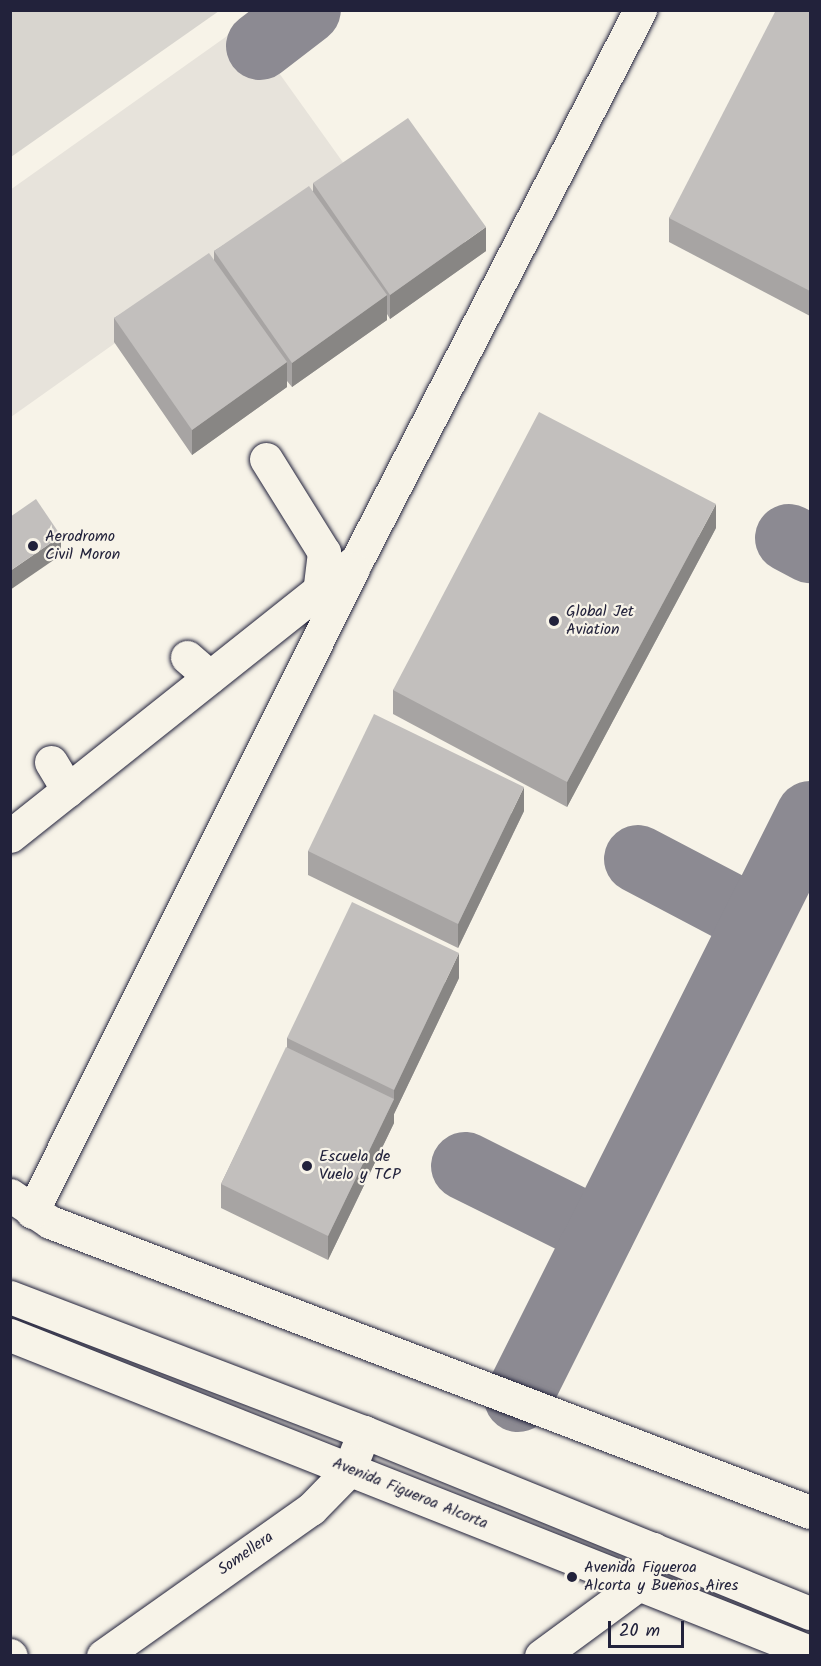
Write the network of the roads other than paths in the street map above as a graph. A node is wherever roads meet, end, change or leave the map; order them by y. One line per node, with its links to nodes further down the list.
1 (640, 10): 3 (main road)
2 (266, 459): 4 (main road)
3 (357, 560): 4 (main road); 8 (main road)
4 (319, 591): 6 (main road)
5 (51, 762): 6 (main road)
6 (68, 790): 7 (main road)
7 (10, 836)
8 (21, 1204): 13 (main road)
9 (10, 1297): 11 (main road)
10 (10, 1335): 12 (main road, Avenida Figueroa Alcorta)
11 (364, 1432): 12 (main road, Somellera); 14 (main road)
12 (349, 1470): 15 (main road, Avenida Figueroa Alcorta); 18 (main road, Somellera)
13 (810, 1512)
14 (653, 1549): 15 (main road); 16 (main road)
15 (639, 1584): 17 (main road, Avenida Figueroa Alcorta); 19 (main road)
16 (810, 1613)
17 (810, 1652)
18 (103, 1656)
19 (541, 1656)

